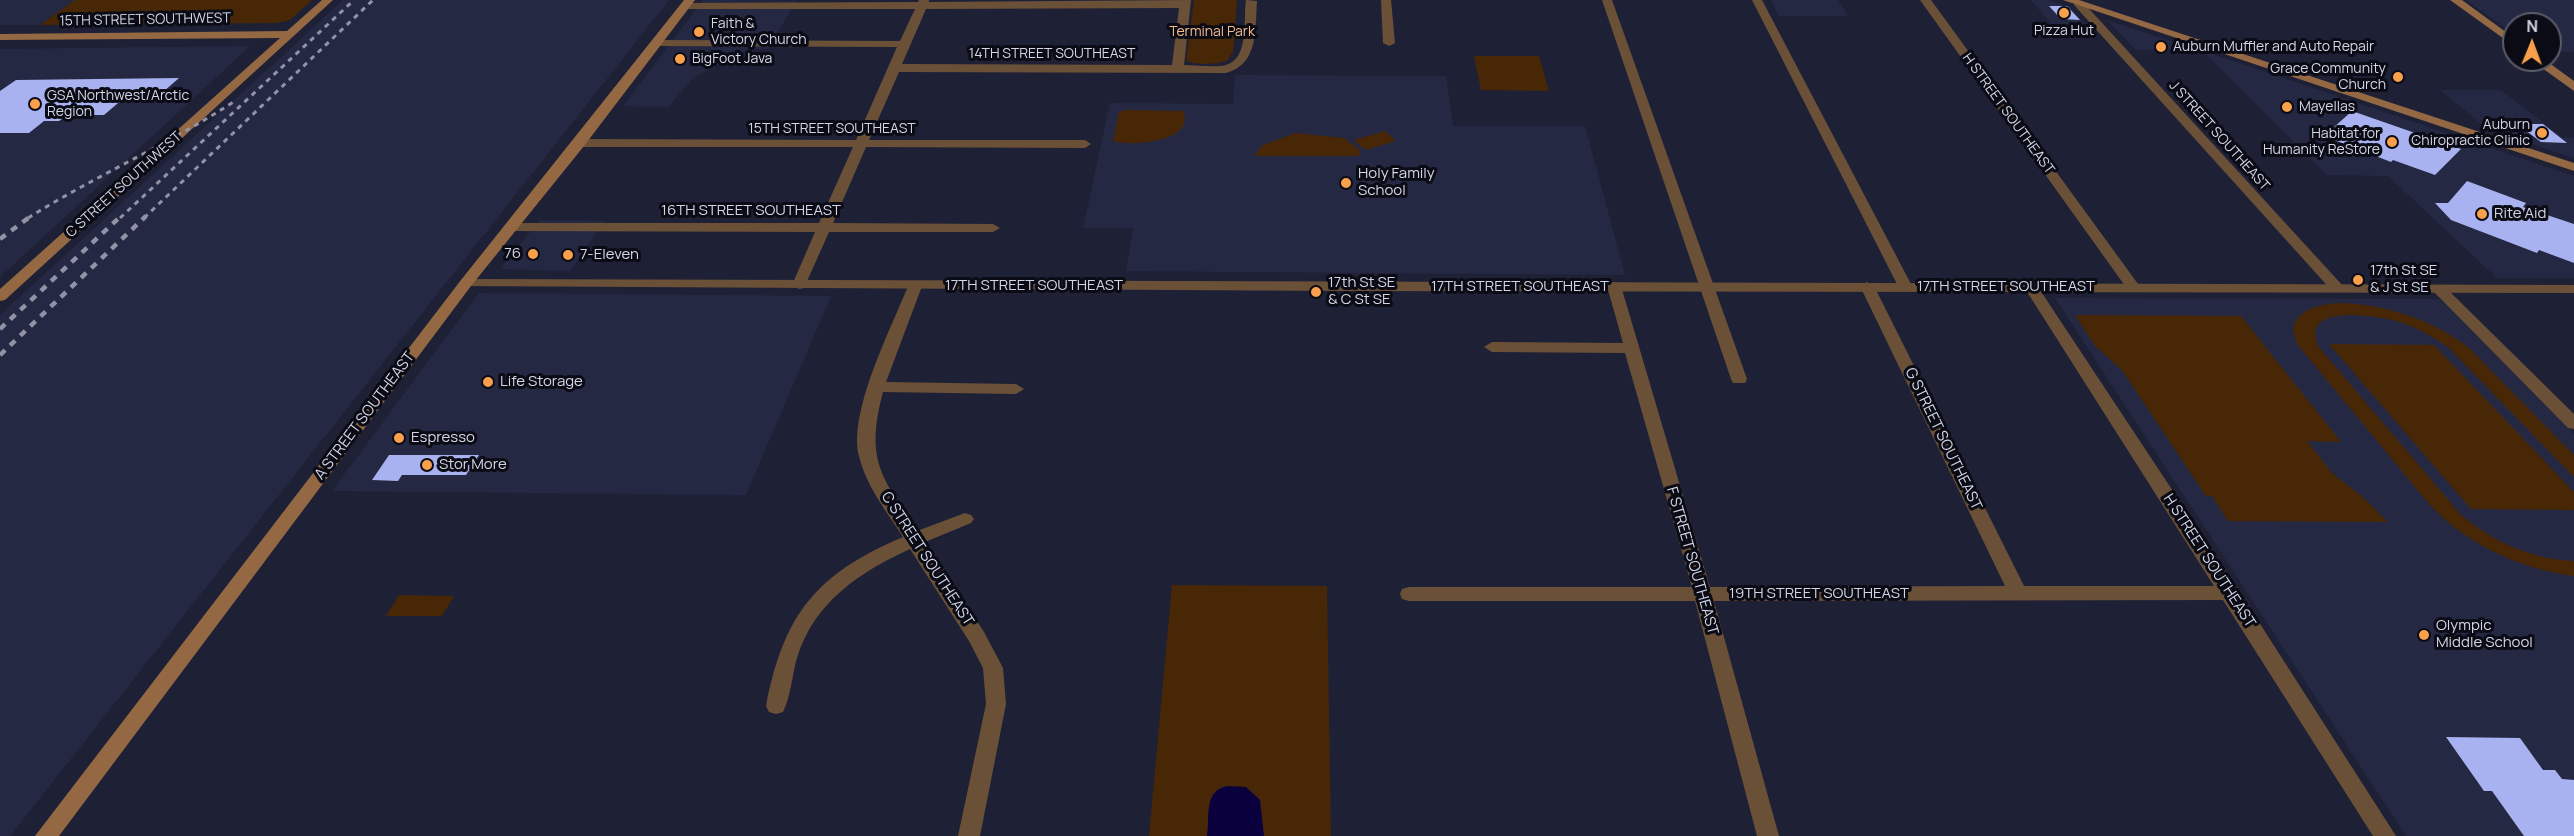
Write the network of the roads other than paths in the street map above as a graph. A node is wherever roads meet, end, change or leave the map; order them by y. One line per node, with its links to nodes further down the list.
1 (328, 0): 12 (main road, C STREET SOUTHWEST)
2 (1386, 0): 18 (street)
3 (1607, 0): 35 (street)
4 (1757, 0): 37 (street)
5 (1924, 0): 39 (street, H STREET SOUTHEAST)
6 (2455, 0): 15 (main road)
7 (1251, 1): 21 (street, 14TH STREET SOUTHEAST)
8 (2073, 2): 27 (main road); 40 (street, J STREET SOUTHEAST)
9 (688, 3): 10 (street); 17 (main road, A STREET SOUTHEAST)
10 (923, 3): 11 (street); 19 (street)
11 (1185, 3): 21 (street)
12 (318, 9): 13 (main road); 14 (main road, C STREET SOUTHWEST)
13 (234, 34): 14 (main road, 15TH STREET SOUTHWEST); 16 (main road, 15TH STREET SOUTHWEST)
14 (290, 34): 43 (main road, C STREET SOUTHWEST)
15 (2502, 34)
16 (0, 37)
17 (656, 43): 19 (street); 24 (main road, A STREET SOUTHEAST)
18 (1389, 43)
19 (906, 44): 20 (street)
20 (895, 68): 21 (street, 14TH STREET SOUTHEAST); 25 (street)
21 (1177, 70)
22 (2553, 72): 23 (main road)
23 (2574, 87)
24 (579, 143): 25 (street, 15TH STREET SOUTHEAST); 28 (main road, A STREET SOUTHEAST)
25 (861, 144): 26 (street, 15TH STREET SOUTHEAST); 29 (street)
26 (1085, 144)
27 (2574, 167)
28 (510, 227): 29 (street, 16TH STREET SOUTHEAST); 31 (main road, A STREET SOUTHEAST)
29 (823, 228): 30 (street, 16TH STREET SOUTHEAST); 32 (street)
30 (993, 228)
31 (466, 283): 32 (street, 17TH STREET SOUTHEAST); 57 (main road, A STREET SOUTHEAST)
32 (799, 285): 33 (street, 17TH STREET SOUTHEAST)
33 (915, 286): 34 (street, 17TH STREET SOUTHEAST); 47 (street, C STREET SOUTHEAST)
34 (1614, 286): 35 (street, 17TH STREET SOUTHEAST); 45 (street, F STREET SOUTHEAST)
35 (1706, 286): 36 (street, 17TH STREET SOUTHEAST); 46 (street)
36 (1867, 286): 37 (street, 17TH STREET SOUTHEAST); 52 (street, G STREET SOUTHEAST)
37 (1905, 286): 38 (street, 17TH STREET SOUTHEAST)
38 (2031, 287): 39 (street, 17TH STREET SOUTHEAST); 53 (street, H STREET SOUTHEAST)
39 (2133, 287): 40 (street, 17TH STREET SOUTHEAST)
40 (2338, 289): 41 (street, 17TH STREET SOUTHEAST)
41 (2439, 289): 42 (street, 17TH STREET SOUTHEAST); 49 (street)
42 (2574, 289)
43 (0, 297)
44 (1492, 347): 45 (street)
45 (1632, 348): 55 (street, F STREET SOUTHEAST)
46 (1738, 379)
47 (878, 387): 48 (street); 51 (street, C STREET SOUTHEAST)
48 (1016, 390)
49 (2573, 422)
50 (965, 519): 51 (street)
51 (914, 540): 56 (street); 58 (street, C STREET SOUTHEAST)
52 (2018, 593): 53 (street, 19TH STREET SOUTHEAST); 55 (street, 19TH STREET SOUTHEAST)
53 (2230, 593): 60 (street, H STREET SOUTHEAST)
54 (1409, 594): 55 (street, 19TH STREET SOUTHEAST)
55 (1702, 594): 59 (street, F STREET SOUTHEAST)
56 (776, 706)
57 (45, 836)
58 (969, 836)
59 (1768, 836)
60 (2385, 836)

